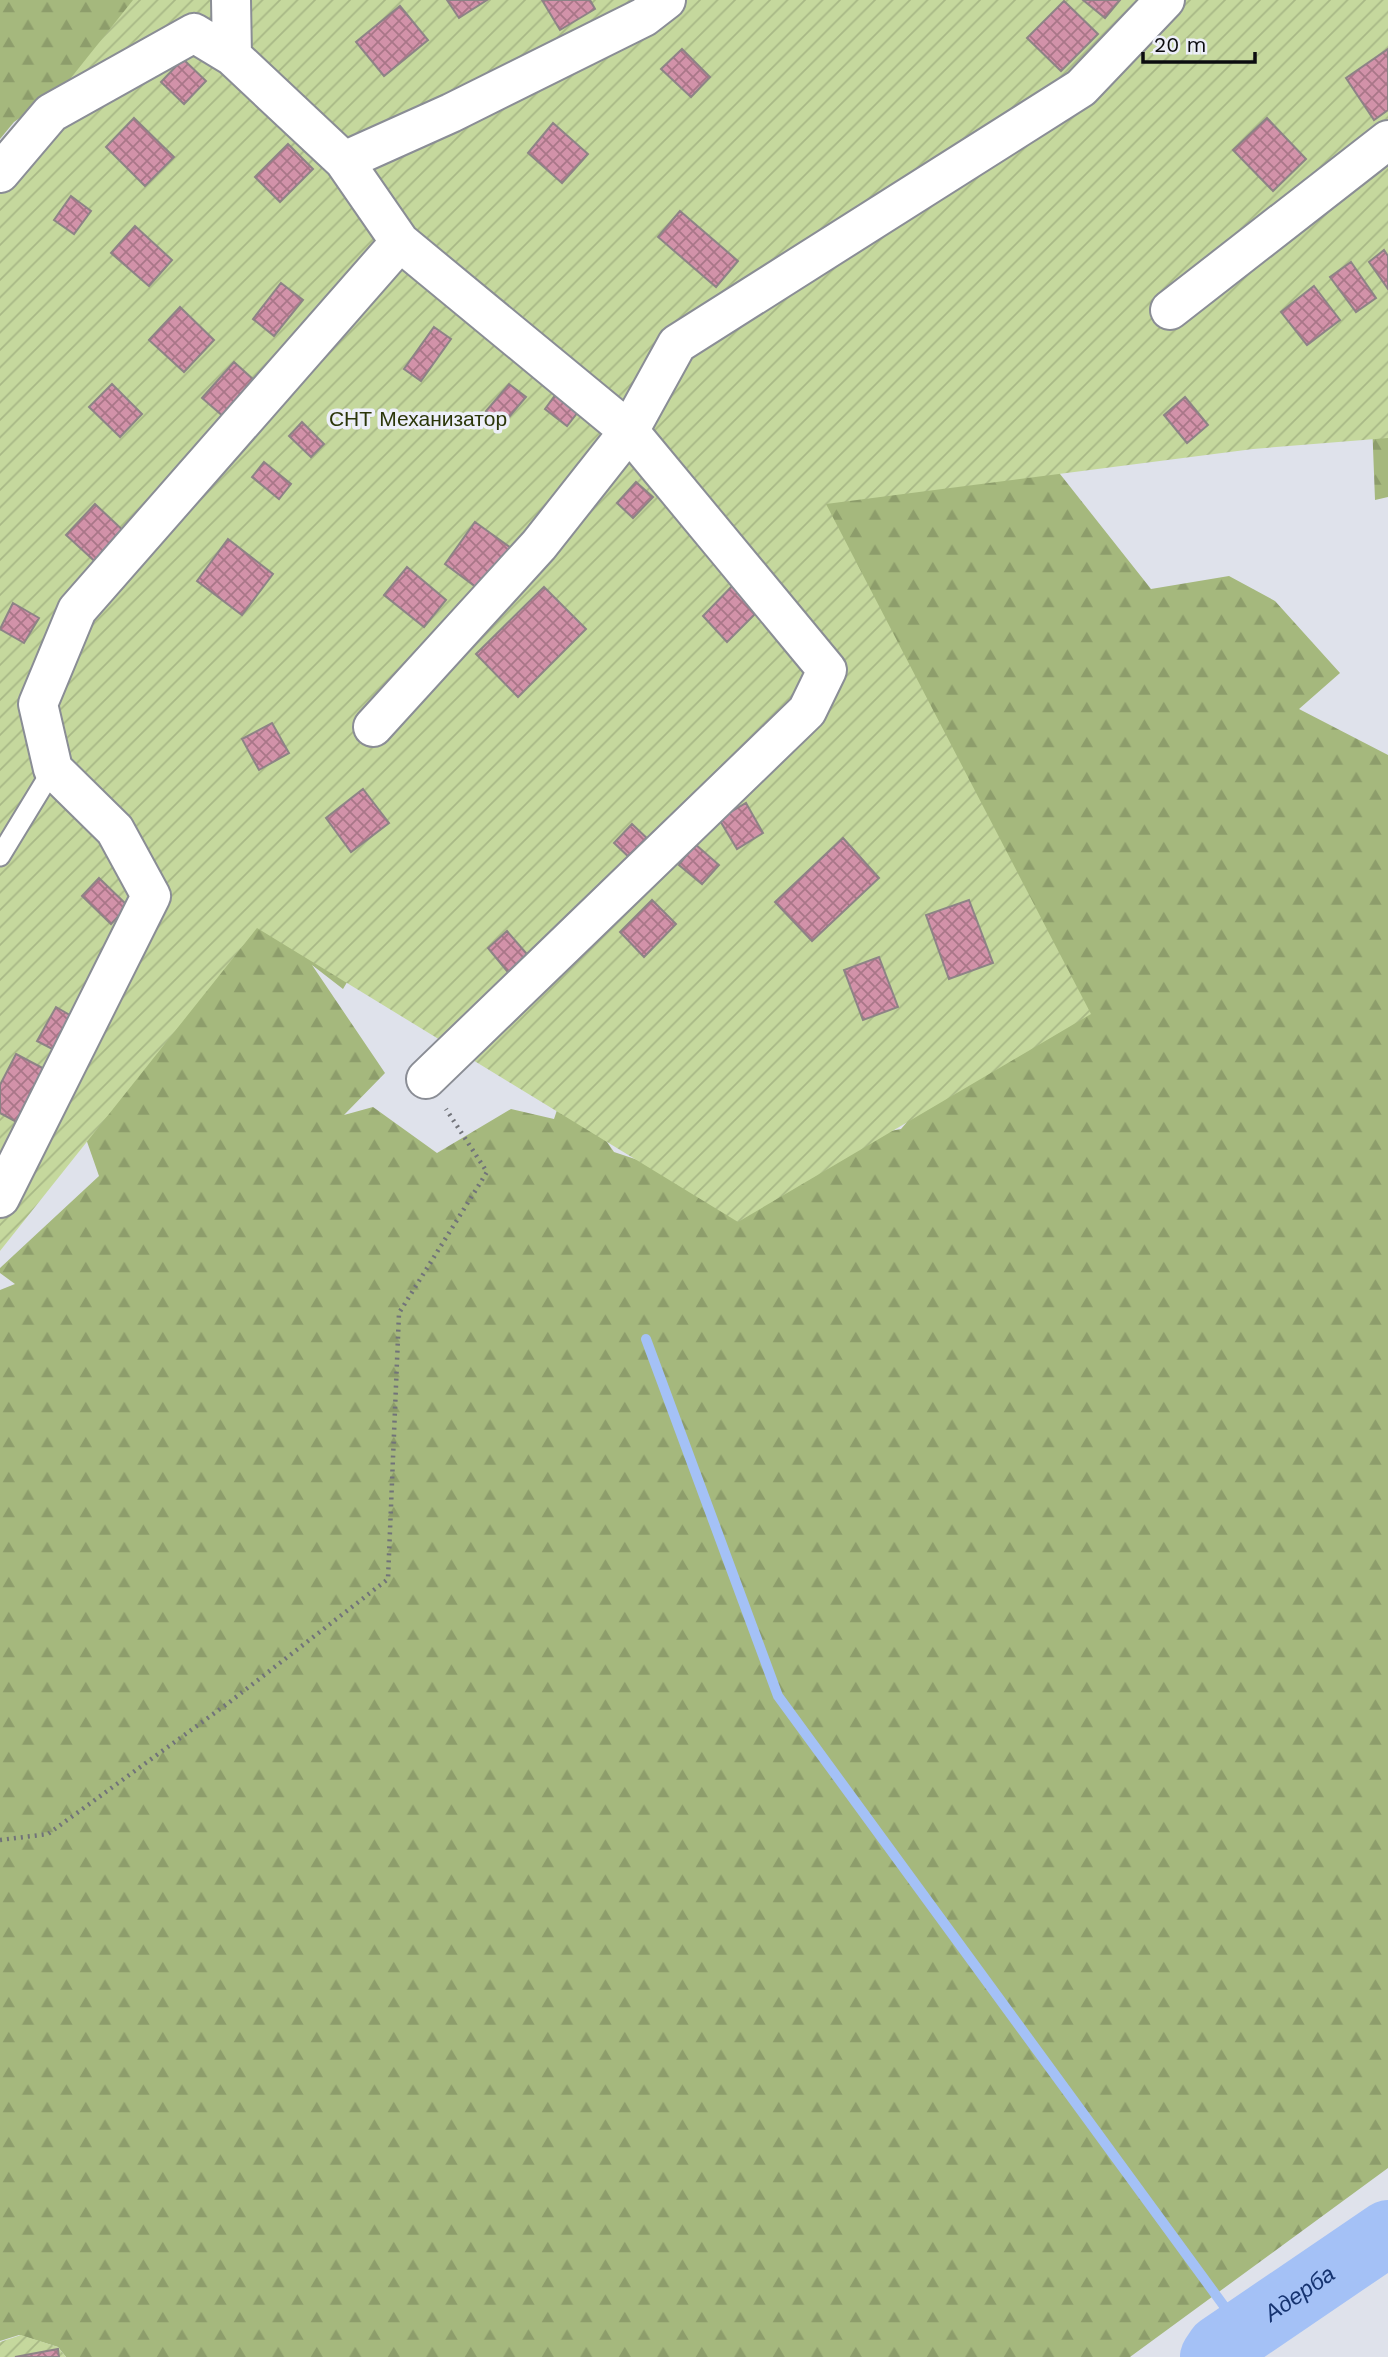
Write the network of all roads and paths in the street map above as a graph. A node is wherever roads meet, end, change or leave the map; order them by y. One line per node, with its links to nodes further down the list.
1 (231, 0): 4 (street)
2 (666, 0): 6 (street)
3 (1165, 0): 10 (street)
4 (232, 56): 6 (street); 7 (street)
5 (1388, 140): 9 (street)
6 (344, 161): 8 (street)
7 (0, 173)
8 (400, 242): 10 (street); 12 (street)
9 (1170, 310)
10 (629, 431): 11 (street); 14 (street)
11 (373, 727)
12 (52, 769): 13 (lane); 15 (street)
13 (0, 856)
14 (426, 1080): 16 (path)
15 (0, 1198)
16 (0, 1840)

